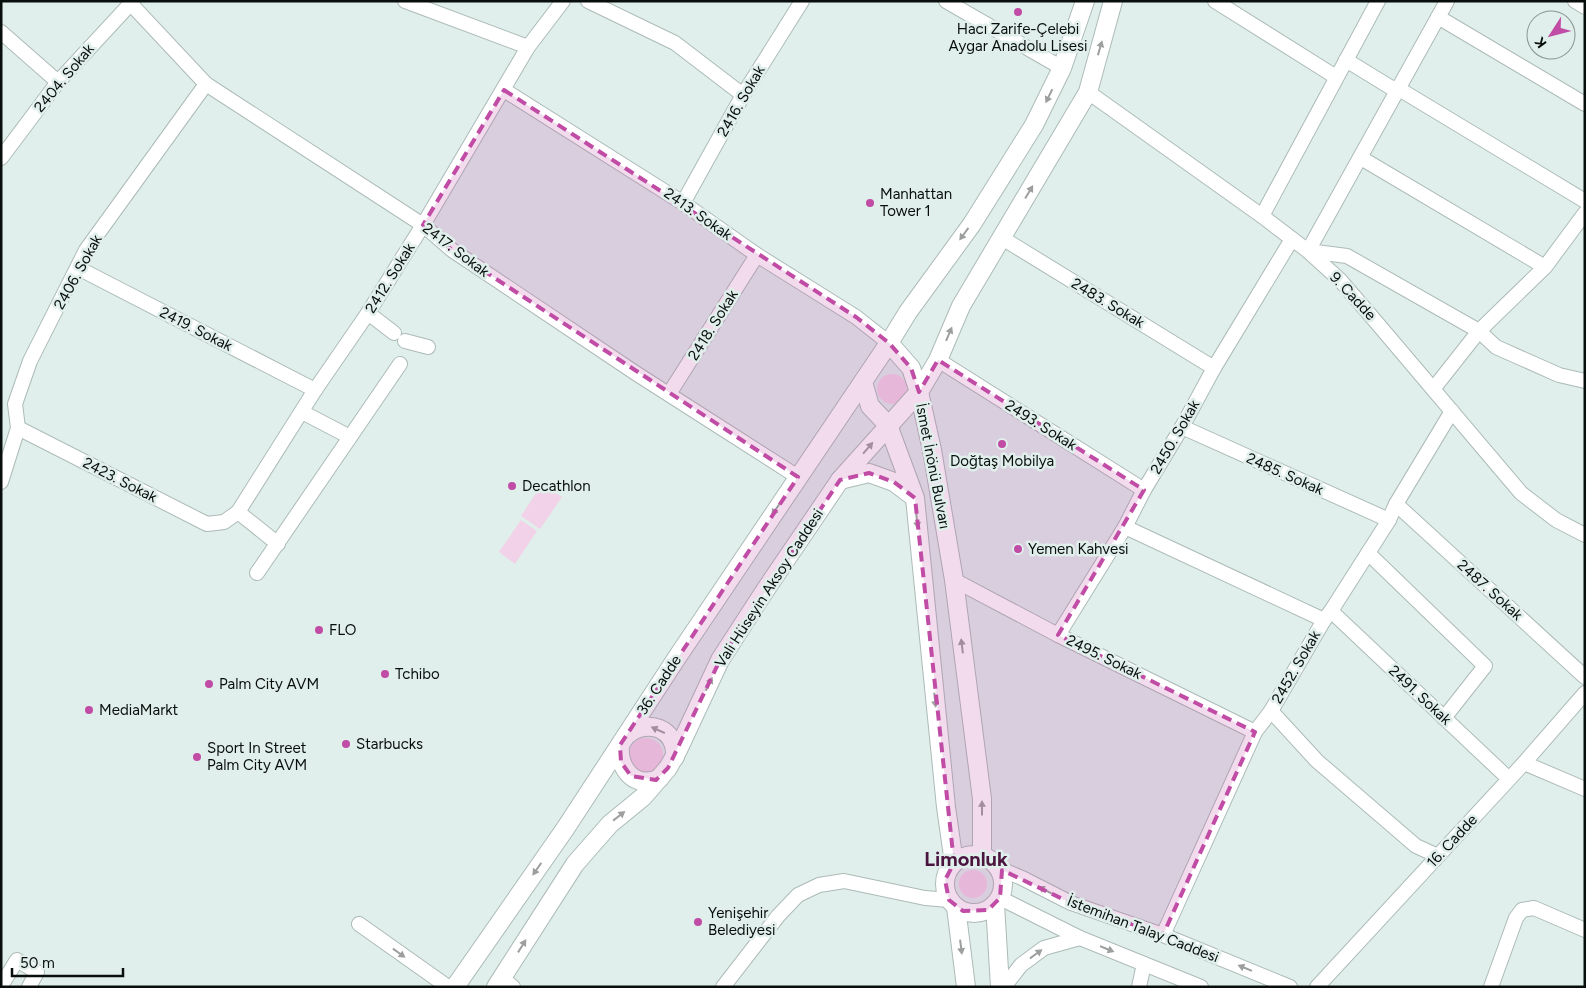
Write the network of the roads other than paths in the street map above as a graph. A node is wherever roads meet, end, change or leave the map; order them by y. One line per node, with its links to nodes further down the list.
1 (405, 1): 17 (street)
2 (563, 1): 17 (street, 2412. Sokak)
3 (588, 1): 26 (street)
4 (802, 1): 26 (street, 2416. Sokak)
5 (946, 1): 19 (street)
6 (1085, 1): 19 (main road)
7 (1113, 1): 25 (main road, İsmet İnönü Bulvarı, one-way to 7)
8 (1215, 1): 13 (street)
9 (1378, 1): 18 (street)
10 (1447, 1): 15 (street)
11 (1575, 1): 14 (street)
12 (131, 2): 21 (street, 2404. Sokak); 22 (street, 2417. Sokak)
13 (1232, 6): 20 (street)
14 (1585, 6)
15 (1438, 17): 23 (street); 27 (street)
16 (1, 32): 21 (street)
17 (528, 47): 24 (street, 2412. Sokak)
18 (1346, 60): 20 (street); 23 (street)
19 (1062, 68): 43 (main road, one-way to 43)
20 (1336, 77): 33 (street)
21 (58, 82): 28 (street, 2404. Sokak)
22 (206, 84): 34 (street, 2417. Sokak); 40 (street, 2406. Sokak)
23 (1399, 89): 29 (street); 30 (street)
24 (504, 90): 31 (street, 2413. Sokak); 34 (street, 2412. Sokak)
25 (1088, 92): 33 (street, 9. Cadde); 35 (main road, İsmet İnönü Bulvarı, one-way to 25)
26 (743, 95): 31 (street, 2416. Sokak)
27 (1585, 104)
28 (1, 158)
29 (1361, 158): 37 (street); 39 (street)
30 (1585, 201)
31 (683, 203): 38 (street, 2413. Sokak)
32 (1585, 212): 39 (street)
33 (1262, 216): 36 (street, 9. Cadde)
34 (423, 225): 41 (street, 2412. Sokak); 53 (street, 2417. Sokak)
35 (1002, 238): 45 (main road, İsmet İnönü Bulvarı, one-way to 35); 47 (street, 2483. Sokak)
36 (1292, 239): 37 (street, 9. Cadde); 47 (street, 2450. Sokak)
37 (1308, 251): 42 (street); 50 (street, 9. Cadde)
38 (757, 255): 43 (street, 2413. Sokak); 53 (street, 2418. Sokak)
39 (1546, 267): 42 (street)
40 (78, 268): 51 (street, 2419. Sokak); 58 (street, 2406. Sokak)
41 (368, 313): 44 (street); 51 (street, 2412. Sokak)
42 (1479, 331): 48 (street); 50 (street)
43 (889, 343): 49 (main road); 52 (main road)
44 (428, 347)
45 (938, 360): 52 (main road, İsmet İnönü Bulvarı); 63 (street, 2493. Sokak)
46 (400, 364): 59 (street)
47 (1214, 368): 57 (street, 2450. Sokak)
48 (1585, 381)
49 (863, 382): 56 (main road); 60 (main road, 36. Cadde)
50 (1434, 388): 54 (street, 9. Cadde)
51 (315, 390): 55 (street, 2412. Sokak)
52 (919, 392): 56 (main road, Vali Hüseyin Aksoy Caddesi); 74 (main road, İsmet İnönü Bulvarı)
53 (669, 394): 60 (street, 2417. Sokak)
54 (1452, 411): 65 (street, 2452. Sokak); 70 (street, 9. Cadde)
55 (302, 412): 59 (street); 66 (street, 2412. Sokak)
56 (888, 425): 61 (main road, Vali Hüseyin Aksoy Caddesi, one-way to 56); 64 (main road, İsmet İnönü Bulvarı)
57 (1182, 427): 63 (street, 2450. Sokak); 67 (street, 2485. Sokak)
58 (18, 428): 62 (street, 2406. Sokak); 68 (street, 2423. Sokak)
59 (350, 438): 71 (street)
60 (798, 477): 82 (main road, 36. Cadde, one-way to 82)
61 (840, 480): 64 (main road); 83 (main road, Vali Hüseyin Aksoy Caddesi, one-way to 61)
62 (1, 482)
63 (1144, 490): 69 (street, 2450. Sokak)
64 (915, 498): 90 (main road, İsmet İnönü Bulvarı, one-way to 90)
65 (1396, 504): 67 (street, 2452. Sokak); 77 (street, 2487. Sokak)
66 (238, 512): 68 (street, 2412. Sokak); 71 (street)
67 (1389, 520): 72 (street, 2452. Sokak)
68 (224, 522)
69 (1125, 527): 75 (street, 2491. Sokak); 76 (street, 2450. Sokak)
70 (1585, 535)
71 (278, 544): 73 (street)
72 (1368, 553): 75 (street, 2452. Sokak); 80 (street)
73 (258, 572)
74 (954, 580): 76 (street, 2495. Sokak); 88 (main road, İsmet İnönü Bulvarı, one-way to 74)
75 (1327, 615): 79 (street, 2452. Sokak); 80 (street, 2491. Sokak)
76 (1058, 635): 81 (street, 2495. Sokak)
77 (1585, 677)
78 (1585, 693): 84 (street, 16. Cadde)
79 (1271, 711): 81 (street, 2452. Sokak); 89 (street)
80 (1444, 718): 86 (street, 2491. Sokak)
81 (1255, 732): 96 (street, 2452. Sokak)
82 (623, 740): 83 (main road, one-way to 82); 85 (main road); 103 (main road, 36. Cadde, one-way to 103)
83 (674, 757): 85 (main road, Vali Hüseyin Aksoy Caddesi)
84 (1524, 763): 86 (street, 16. Cadde); 87 (street)
85 (660, 778): 99 (main road, Vali Hüseyin Aksoy Caddesi, one-way to 85)
86 (1509, 779): 89 (street, 16. Cadde)
87 (1585, 789)
88 (982, 856): 90 (main road); 91 (main road)
89 (1438, 856): 111 (street, 16. Cadde)
90 (954, 863): 93 (main road)
91 (998, 868): 92 (main road); 96 (street, İstemihan Talay Caddesi, one-way to 91)
92 (997, 901): 93 (main road); 97 (street, İstemihan Talay Caddesi); 106 (main road)
93 (952, 903): 104 (street); 105 (main road, one-way to 105)
94 (359, 924): 102 (street, one-way to 102)
95 (1585, 930): 112 (street)
96 (1163, 935): 110 (street, İstemihan Talay Caddesi, one-way to 96)
97 (1080, 938): 98 (street, İstemihan Talay Caddesi, one-way to 98); 107 (street, one-way to 97)
98 (1144, 964): 108 (street); 109 (street, İstemihan Talay Caddesi)
99 (504, 984)
100 (1, 986): 101 (street)
101 (29, 987)
102 (448, 987)
103 (455, 987)
104 (723, 987)
105 (966, 987)
106 (1000, 987)
107 (1004, 987)
108 (1139, 987)
109 (1201, 987)
110 (1290, 987)
111 (1317, 987)
112 (1491, 987)

